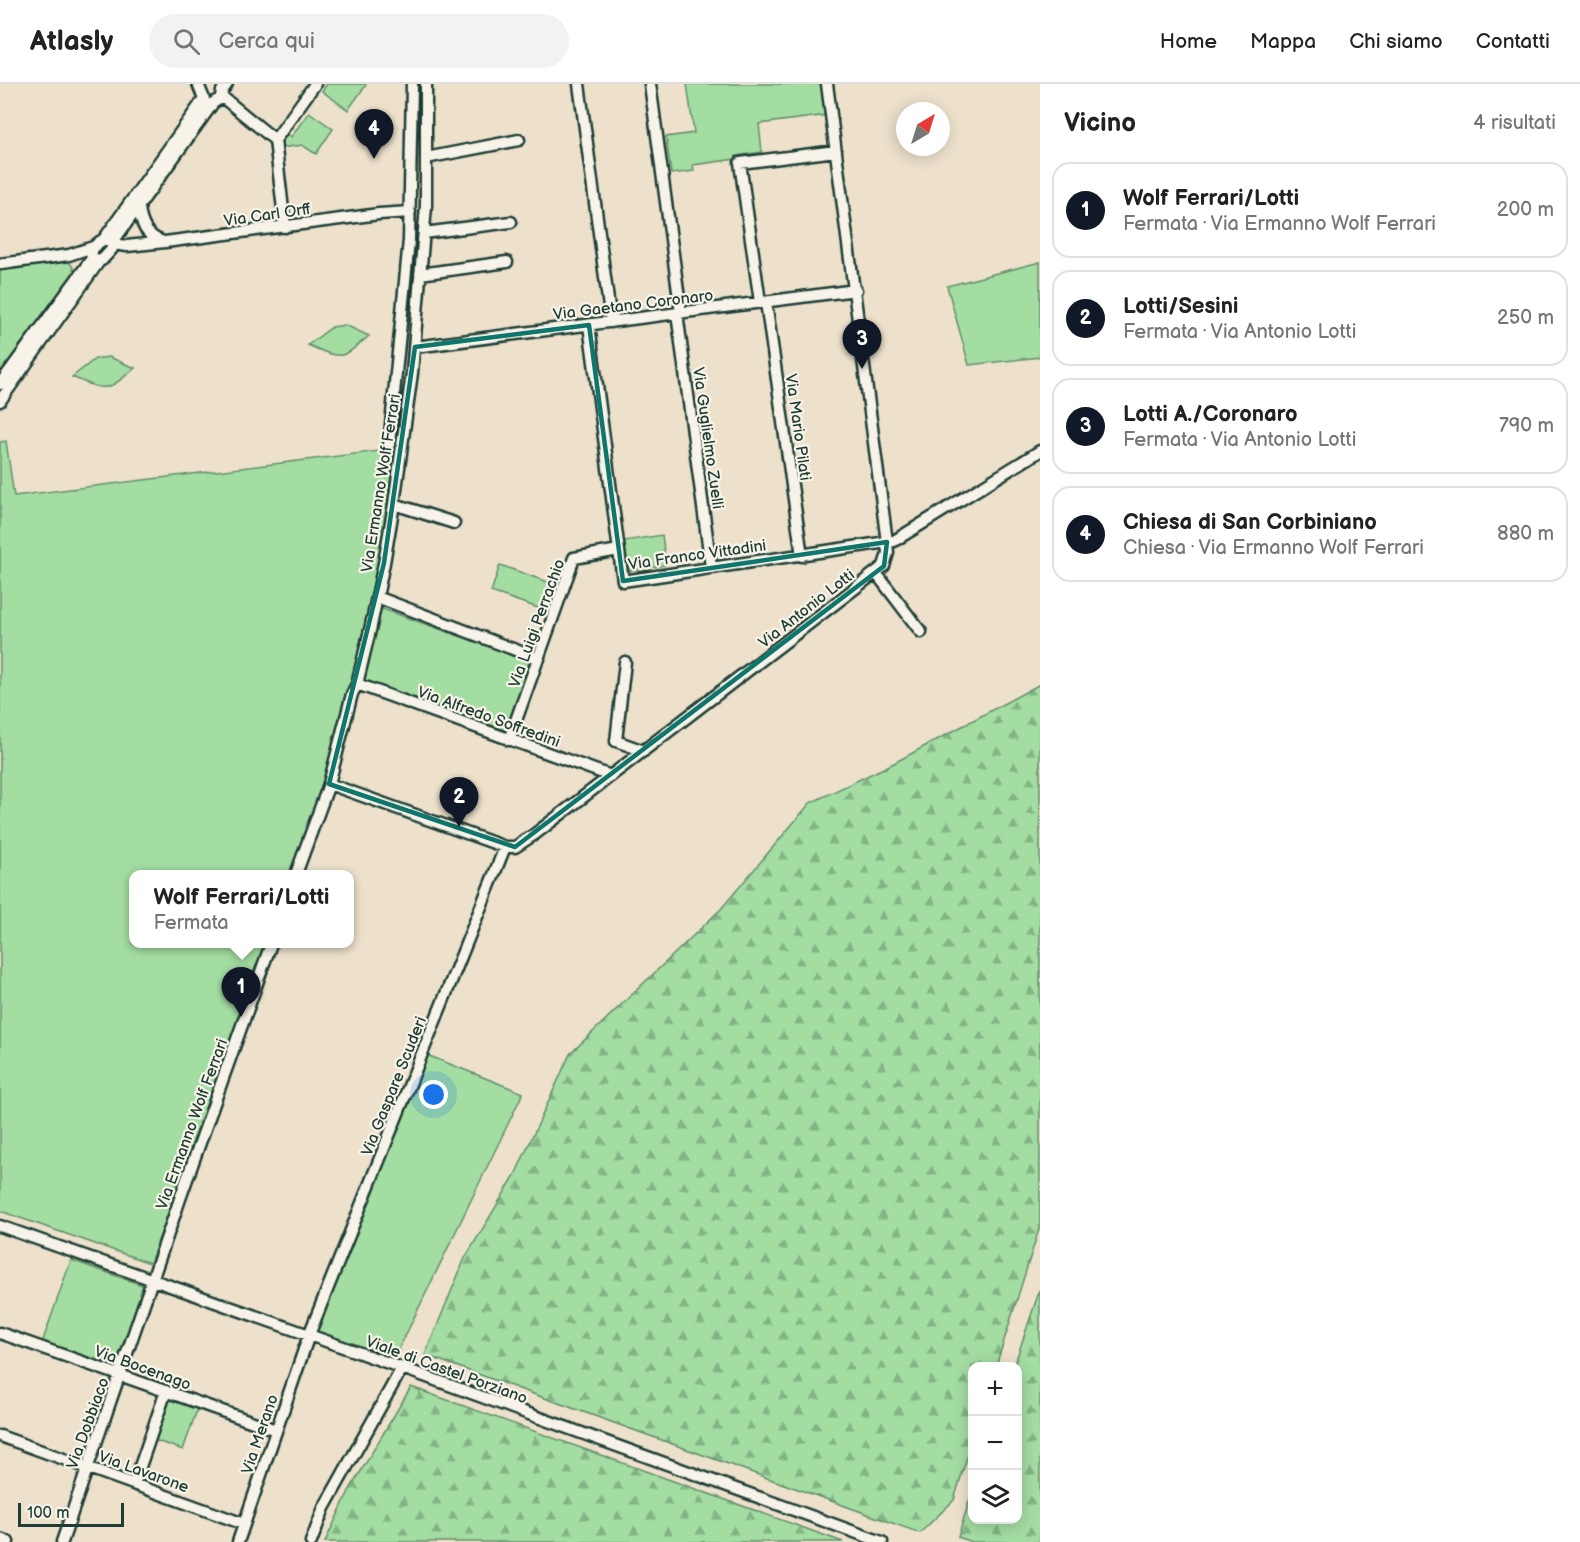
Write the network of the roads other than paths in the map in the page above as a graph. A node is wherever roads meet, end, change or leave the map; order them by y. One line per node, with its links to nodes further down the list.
1 (315, 84): 8 (street)
2 (411, 84): 13 (street, Via Ermanno Wolf Ferrari)
3 (426, 84): 11 (street, Via Ermanno Wolf Ferrari)
4 (579, 84): 27 (street)
5 (650, 84): 26 (street, Via Guglielmo Zuelli)
6 (827, 84): 10 (street, Via Antonio Lotti)
7 (213, 91): 8 (street); 12 (street); 18 (street)
8 (275, 140): 15 (street)
9 (519, 140): 11 (street)
10 (836, 152): 24 (street, Via Antonio Lotti); 25 (street, Via Mario Pilati)
11 (426, 158): 16 (street, Via Ermanno Wolf Ferrari)
12 (139, 206): 17 (street); 18 (street)
13 (410, 212): 15 (street, Via Carl Orff); 32 (street, Via Ermanno Wolf Ferrari)
14 (511, 222): 16 (street)
15 (285, 227): 17 (street, Via Carl Orff)
16 (424, 233): 22 (street, Via Ermanno Wolf Ferrari)
17 (165, 242): 18 (street, Via Carl Orff)
18 (102, 250): 19 (street, Via Carl Orff); 23 (street); 31 (street)
19 (74, 254): 21 (street, Via Carl Orff); 23 (street)
20 (507, 262): 22 (street)
21 (0, 264)
22 (420, 274): 29 (street, Via Ermanno Wolf Ferrari)
23 (76, 278): 30 (street)
24 (856, 290): 25 (street, Via Gaetano Coronaro); 36 (street, Via Antonio Lotti)
25 (763, 302): 26 (street, Via Gaetano Coronaro); 38 (street, Via Mario Pilati)
26 (679, 313): 27 (street, Via Gaetano Coronaro); 39 (street, Via Guglielmo Zuelli)
27 (611, 322): 28 (street, Via Gaetano Coronaro)
28 (589, 325): 29 (street, Via Gaetano Coronaro); 37 (street, Via Franco Vittadini)
29 (415, 347): 34 (street, Via Ermanno Wolf Ferrari)
30 (0, 384)
31 (0, 401)
32 (389, 445)
33 (1039, 454): 36 (street, Via Franco Vittadini)
34 (394, 504): 35 (street); 41 (street, Via Ermanno Wolf Ferrari)
35 (454, 523)
36 (888, 542): 38 (street, Via Franco Vittadini); 40 (street, Via Antonio Lotti)
37 (619, 550): 39 (street, Via Franco Vittadini); 43 (street, Via Luigi Perrachio)
38 (802, 555): 39 (street, Via Franco Vittadini)
39 (711, 567)
40 (876, 573): 42 (street); 47 (street, Via Antonio Lotti)
41 (377, 597): 43 (street); 45 (street, Via Ermanno Wolf Ferrari)
42 (921, 632)
43 (539, 659): 46 (street, Via Luigi Perrachio)
44 (625, 662): 47 (street)
45 (357, 684): 46 (street, Via Alfredo Soffredini); 49 (street, Via Ermanno Wolf Ferrari)
46 (509, 740): 48 (street, Via Alfredo Soffredini)
47 (644, 751): 48 (street, Via Antonio Lotti)
48 (611, 776): 50 (street, Via Antonio Lotti)
49 (328, 784): 50 (street); 51 (street, Via Ermanno Wolf Ferrari)
50 (505, 847): 56 (street, Via Gaspare Scuderi)
51 (297, 870)
52 (270, 948): 54 (street, Via Ermanno Wolf Ferrari)
53 (0, 1226): 54 (street, Viale di Castel Porziano)
54 (152, 1280): 56 (street, Viale di Castel Porziano); 58 (street, Via Dobbiaco)
55 (0, 1333): 58 (street, Via Bocenago)
56 (309, 1335): 57 (street, Viale di Castel Porziano); 60 (street, Via Merano)
57 (402, 1368): 69 (street); 70 (street, Viale di Castel Porziano)
58 (120, 1375): 59 (street, Via Bocenago); 62 (street, Via Dobbiaco)
59 (166, 1391): 60 (street, Via Bocenago); 63 (street)
60 (276, 1430): 64 (street, Via Merano)
61 (0, 1436): 62 (street, Via Lavarone)
62 (87, 1467): 63 (street, Via Lavarone); 67 (street, Via Dobbiaco)
63 (134, 1484): 64 (street, Via Lavarone)
64 (244, 1524): 68 (street, Via Merano)
65 (0, 1539): 66 (street)
66 (8, 1542)
67 (62, 1542)
68 (238, 1542)
69 (311, 1542)
70 (882, 1542)

